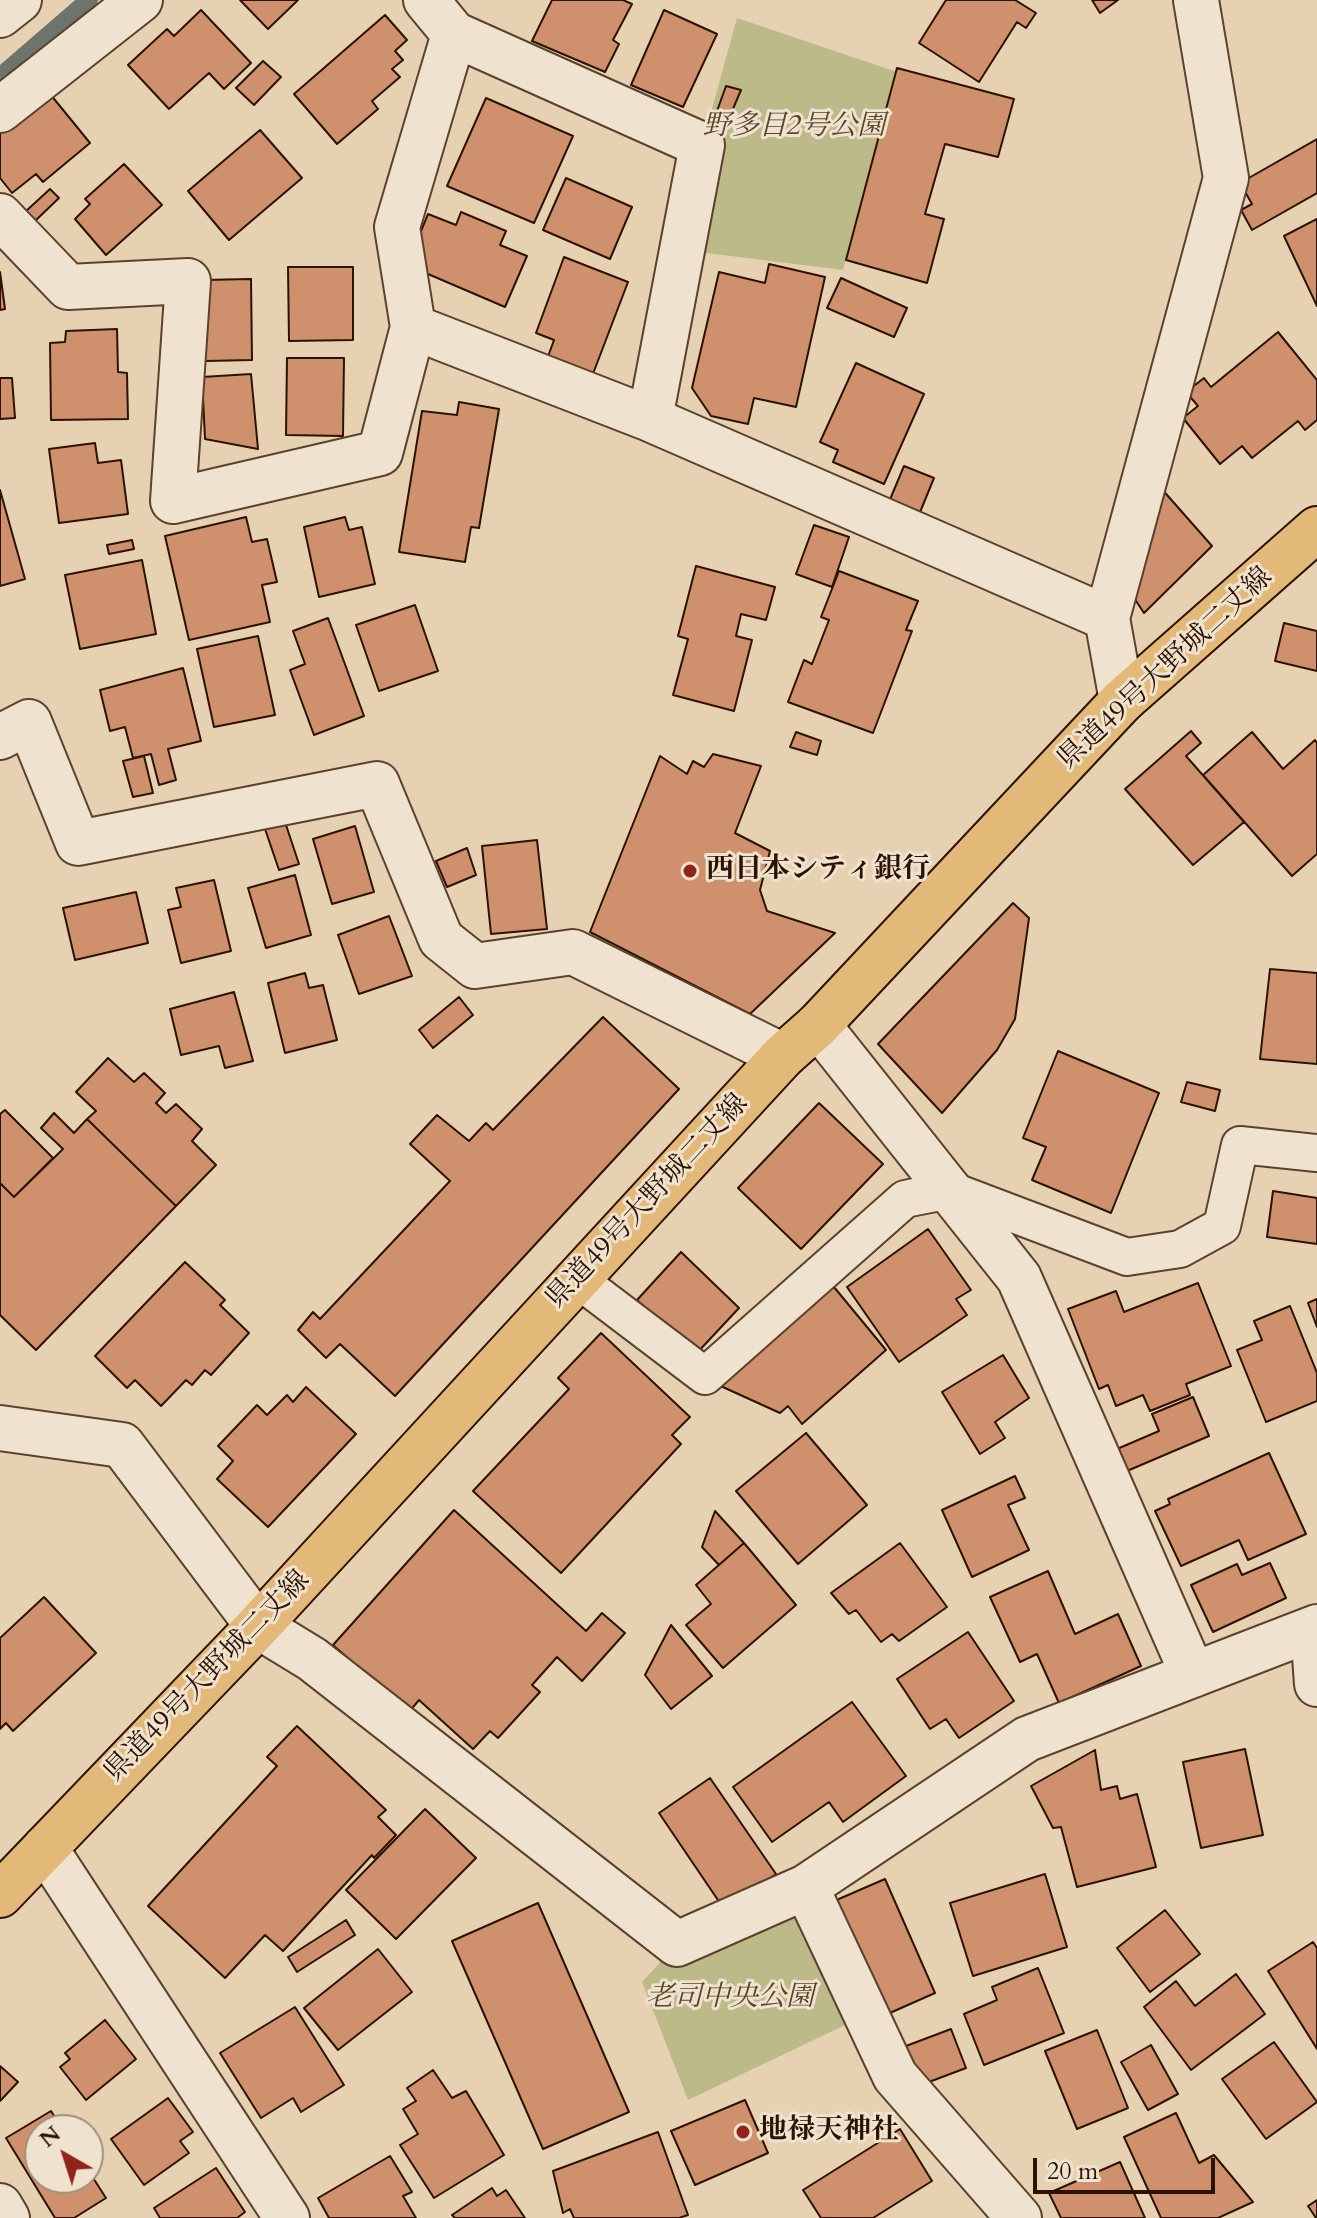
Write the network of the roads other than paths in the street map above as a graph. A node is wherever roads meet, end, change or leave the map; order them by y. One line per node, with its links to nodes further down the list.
1 (19, 0): 5 (street)
2 (426, 0): 6 (street)
3 (1196, 0): 12 (street)
4 (127, 4): 7 (street)
5 (0, 15)
6 (454, 34): 9 (street); 10 (street)
7 (0, 110)
8 (0, 216): 9 (street)
9 (413, 327): 10 (street)
10 (650, 419): 12 (street)
11 (1317, 529): 13 (main road, 県道49号大野城二丈線)
12 (1107, 618): 13 (street)
13 (1122, 701): 15 (main road, 県道49号大野城二丈線)
14 (0, 737): 16 (street)
15 (818, 1025): 16 (main road, 県道49号大野城二丈線); 18 (street)
16 (783, 1056): 19 (main road, 県道49号大野城二丈線)
17 (1317, 1153): 18 (lane)
18 (950, 1190): 19 (lane); 23 (street)
19 (577, 1279): 21 (main road, 県道49号大野城二丈線)
20 (0, 1428): 21 (street)
21 (258, 1626): 25 (main road, 県道49号大野城二丈線); 26 (street)
22 (1315, 1628): 23 (street); 24 (street)
23 (1193, 1675): 26 (street)
24 (1317, 1684)
25 (45, 1848): 27 (main road, 県道49号大野城二丈線); 30 (street)
26 (806, 1887): 31 (street)
27 (0, 1895)
28 (0, 2206): 29 (street)
29 (7, 2218)
30 (287, 2218)
31 (1019, 2218)

